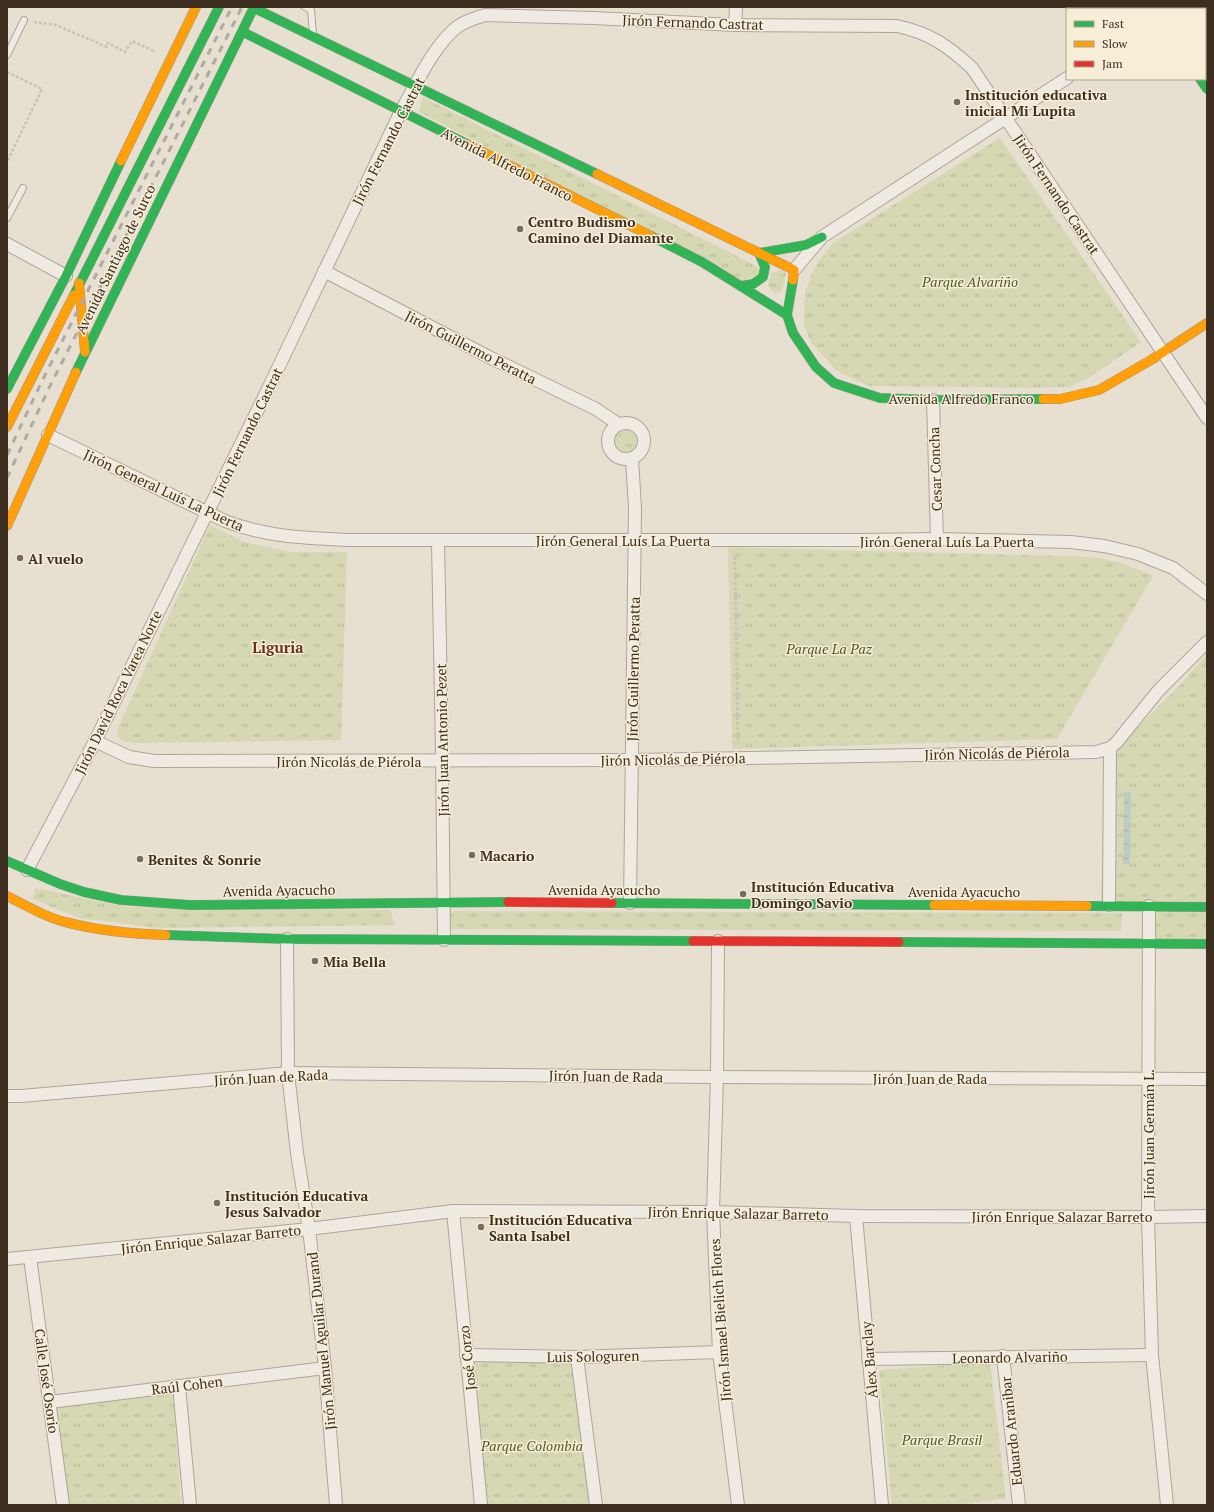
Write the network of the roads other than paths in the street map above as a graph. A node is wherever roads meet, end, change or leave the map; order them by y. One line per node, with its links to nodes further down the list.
1 (196, 7): 26 (main road)
2 (219, 7): 27 (main road, Avenida Santiago de Surco)
3 (254, 7): 10 (main road, Avenida Santiago de Surco); 11 (main road)
4 (305, 7): 11 (lane)
5 (736, 7): 9 (street)
6 (485, 11): 7 (street, Jirón Fernando Castrat); 15 (street, Jirón Fernando Castrat)
7 (594, 12): 9 (street, Jirón Fernando Castrat)
8 (24, 20): 12 (lane)
9 (735, 25): 18 (street, Jirón Fernando Castrat)
10 (242, 32): 17 (main road, Avenida Alfredo Franco); 31 (main road, Avenida Santiago de Surco)
11 (309, 36): 15 (main road)
12 (7, 55)
13 (1066, 79): 18 (street)
14 (1201, 80): 16 (main road)
15 (415, 85): 17 (street, Jirón Fernando Castrat); 23 (main road)
16 (1207, 89)
17 (401, 111): 25 (street, Jirón Fernando Castrat); 28 (main road, Avenida Alfredo Franco)
18 (1006, 118): 21 (street); 32 (street, Jirón Fernando Castrat)
19 (23, 188): 20 (lane)
20 (7, 218)
21 (822, 237): 23 (main road); 24 (street)
22 (7, 244): 26 (street)
23 (759, 253): 24 (main road); 28 (main road)
24 (794, 270): 29 (main road, Avenida Alfredo Franco)
25 (324, 271): 36 (street, Jirón Guillermo Peratta); 40 (street, Jirón Fernando Castrat)
26 (66, 276): 27 (main road); 33 (main road)
27 (79, 283): 31 (main road); 37 (main road, Avenida Santiago de Surco)
28 (741, 286): 29 (main road, Avenida Alfredo Franco)
29 (787, 315): 34 (main road, Avenida Alfredo Franco)
30 (1207, 323): 32 (main road, Avenida Alfredo Franco)
31 (85, 352): 38 (main road, Avenida Santiago de Surco)
32 (1163, 352): 34 (main road, Avenida Alfredo Franco); 35 (street, Jirón Fernando Castrat)
33 (7, 389)
34 (933, 400): 42 (street, Cesar Concha)
35 (1207, 418)
36 (618, 424): 39 (street); 39 (street)
37 (7, 427)
38 (48, 435): 40 (street, Jirón General Luís La Puerta); 41 (main road, Avenida Santiago de Surco)
39 (632, 459): 44 (street, Jirón Guillermo Peratta)
40 (207, 513): 43 (street, Jirón General Luís La Puerta); 47 (street, Jirón David Roca Varea Norte)
41 (7, 526)
42 (937, 539): 44 (street, Jirón General Luís La Puerta); 45 (street, Jirón General Luís La Puerta)
43 (438, 540): 44 (street, Jirón General Luís La Puerta); 49 (street, Jirón Juan Antonio Pezet)
44 (634, 540): 50 (street, Jirón Guillermo Peratta)
45 (1207, 594)
46 (1207, 642): 48 (street)
47 (95, 741): 49 (street, Jirón Nicolás de Piérola); 52 (street, Jirón David Roca Varea Norte)
48 (1110, 748): 50 (street, Jirón Nicolás de Piérola); 56 (street)
49 (442, 760): 50 (street, Jirón Nicolás de Piérola); 54 (street, Jirón Juan Antonio Pezet)
50 (632, 760): 55 (street, Jirón Guillermo Peratta)
51 (7, 862): 52 (main road, Avenida Ayacucho)
52 (27, 870): 54 (main road, Avenida Ayacucho)
53 (9, 902): 59 (main road)
54 (444, 902): 55 (main road, Avenida Ayacucho); 60 (street, Jirón Juan Antonio Pezet)
55 (630, 903): 56 (main road, Avenida Ayacucho)
56 (1109, 905): 57 (main road, Avenida Ayacucho)
57 (1149, 906): 58 (main road, Avenida Ayacucho); 62 (street, Jirón Juan Germán L.)
58 (1207, 907)
59 (287, 939): 60 (main road); 64 (street, Jirón Manuel Aguilar Durand)
60 (444, 940): 61 (main road)
61 (718, 941): 62 (main road); 65 (street, Jirón Ismael Bielich Flores)
62 (1148, 944): 63 (main road); 66 (street, Jirón Juan Germán L.)
63 (1207, 944)
64 (288, 1073): 65 (street, Jirón Juan de Rada); 68 (street, Jirón Juan de Rada); 74 (street, Jirón Manuel Aguilar Durand)
65 (718, 1077): 66 (street, Jirón Juan de Rada); 70 (street, Jirón Ismael Bielich Flores)
66 (1148, 1079): 67 (street, Jirón Juan de Rada); 73 (street, Jirón Juan Germán L.)
67 (1207, 1079)
68 (7, 1096)
69 (453, 1211): 70 (street, Jirón Enrique Salazar Barreto); 74 (street, Jirón Enrique Salazar Barreto); 78 (street, José Corzo)
70 (713, 1212): 71 (street, Jirón Enrique Salazar Barreto); 77 (street, Jirón Ismael Bielich Flores)
71 (856, 1216): 73 (street, Jirón Enrique Salazar Barreto); 82 (street, Álex Barclay)
72 (1207, 1216): 73 (street, Jirón Enrique Salazar Barreto)
73 (1148, 1217): 79 (street, Jirón Juan Germán L.)
74 (309, 1229): 75 (street, Jirón Enrique Salazar Barreto); 83 (street, Jirón Manuel Aguilar Durand)
75 (30, 1257): 76 (street, Jirón Enrique Salazar Barreto); 85 (street, Calle José Osorio)
76 (7, 1259)
77 (719, 1352): 81 (street, Luis Sologuren); 91 (street, Jirón Ismael Bielich Flores)
78 (466, 1355): 81 (street, Luis Sologuren); 89 (street, José Corzo)
79 (1152, 1355): 80 (street, Leonardo Alvariño); 94 (street, Jirón Juan Germán L.)
80 (1003, 1356): 82 (street, Leonardo Alvariño); 93 (street, Eduardo Aranibar)
81 (577, 1358): 90 (street)
82 (868, 1359): 92 (street, Álex Barclay)
83 (325, 1368): 84 (street, Raúl Cohen); 88 (street, Jirón Manuel Aguilar Durand)
84 (179, 1386): 85 (street, Raúl Cohen); 87 (street)
85 (50, 1402): 86 (street, Calle José Osorio)
86 (63, 1505)
87 (190, 1505)
88 (336, 1505)
89 (481, 1505)
90 (596, 1505)
91 (738, 1505)
92 (882, 1505)
93 (1019, 1505)
94 (1167, 1505)

